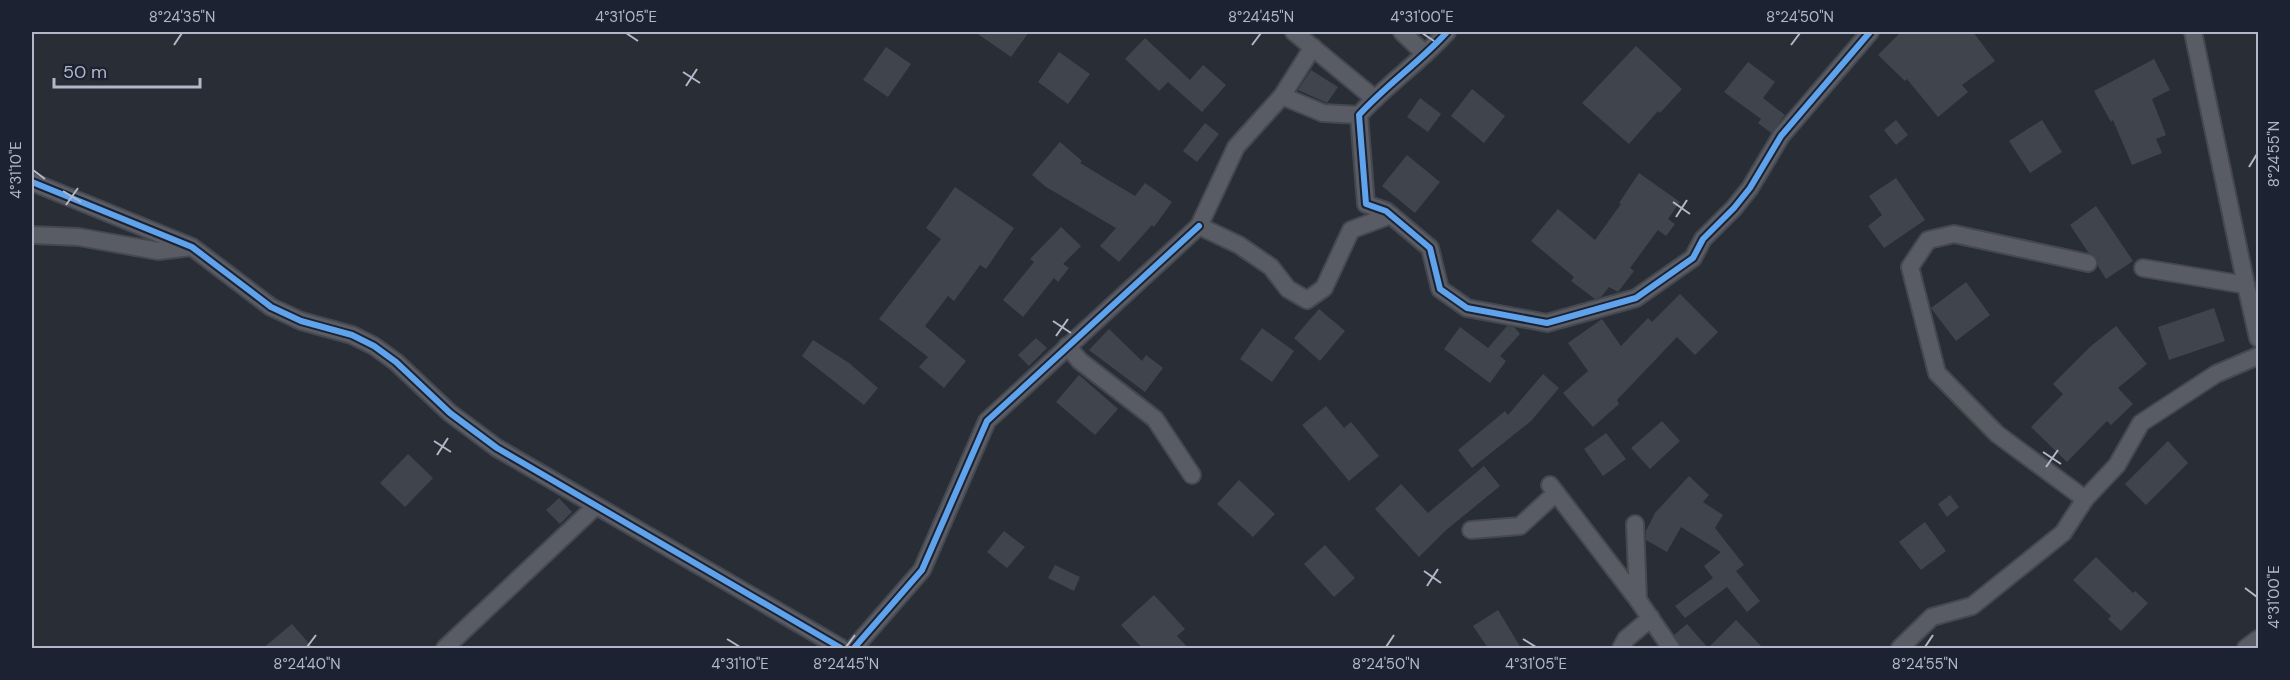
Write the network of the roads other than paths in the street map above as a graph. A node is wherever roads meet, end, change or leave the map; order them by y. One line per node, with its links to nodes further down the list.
1 (1294, 32): 6 (street)
2 (1401, 32): 7 (street)
3 (1446, 32): 7 (street)
4 (1870, 32): 12 (street)
5 (2193, 32): 18 (street)
6 (1313, 47): 8 (street); 9 (street)
7 (1425, 54): 9 (street)
8 (1282, 96): 10 (street); 13 (street)
9 (1375, 99): 10 (street)
10 (1359, 116): 12 (street)
11 (32, 182): 15 (street)
12 (1391, 215): 13 (street)
13 (1199, 226): 20 (street)
14 (32, 235): 15 (street)
15 (192, 247): 24 (street)
16 (2088, 263): 23 (street)
17 (2142, 268): 18 (street)
18 (2246, 285): 19 (street)
19 (2259, 338)
20 (1066, 346): 22 (street); 32 (street)
21 (2259, 356): 23 (street)
22 (1192, 475)
23 (2085, 499): 35 (street)
24 (596, 506): 30 (street); 31 (street)
25 (1635, 524): 27 (street)
26 (1471, 530): 27 (street)
27 (1638, 600): 28 (street)
28 (1651, 618): 33 (street); 34 (street)
29 (2259, 639): 36 (street)
30 (445, 648)
31 (842, 648)
32 (854, 648)
33 (1621, 648)
34 (1671, 648)
35 (1900, 648)
36 (2246, 648)

